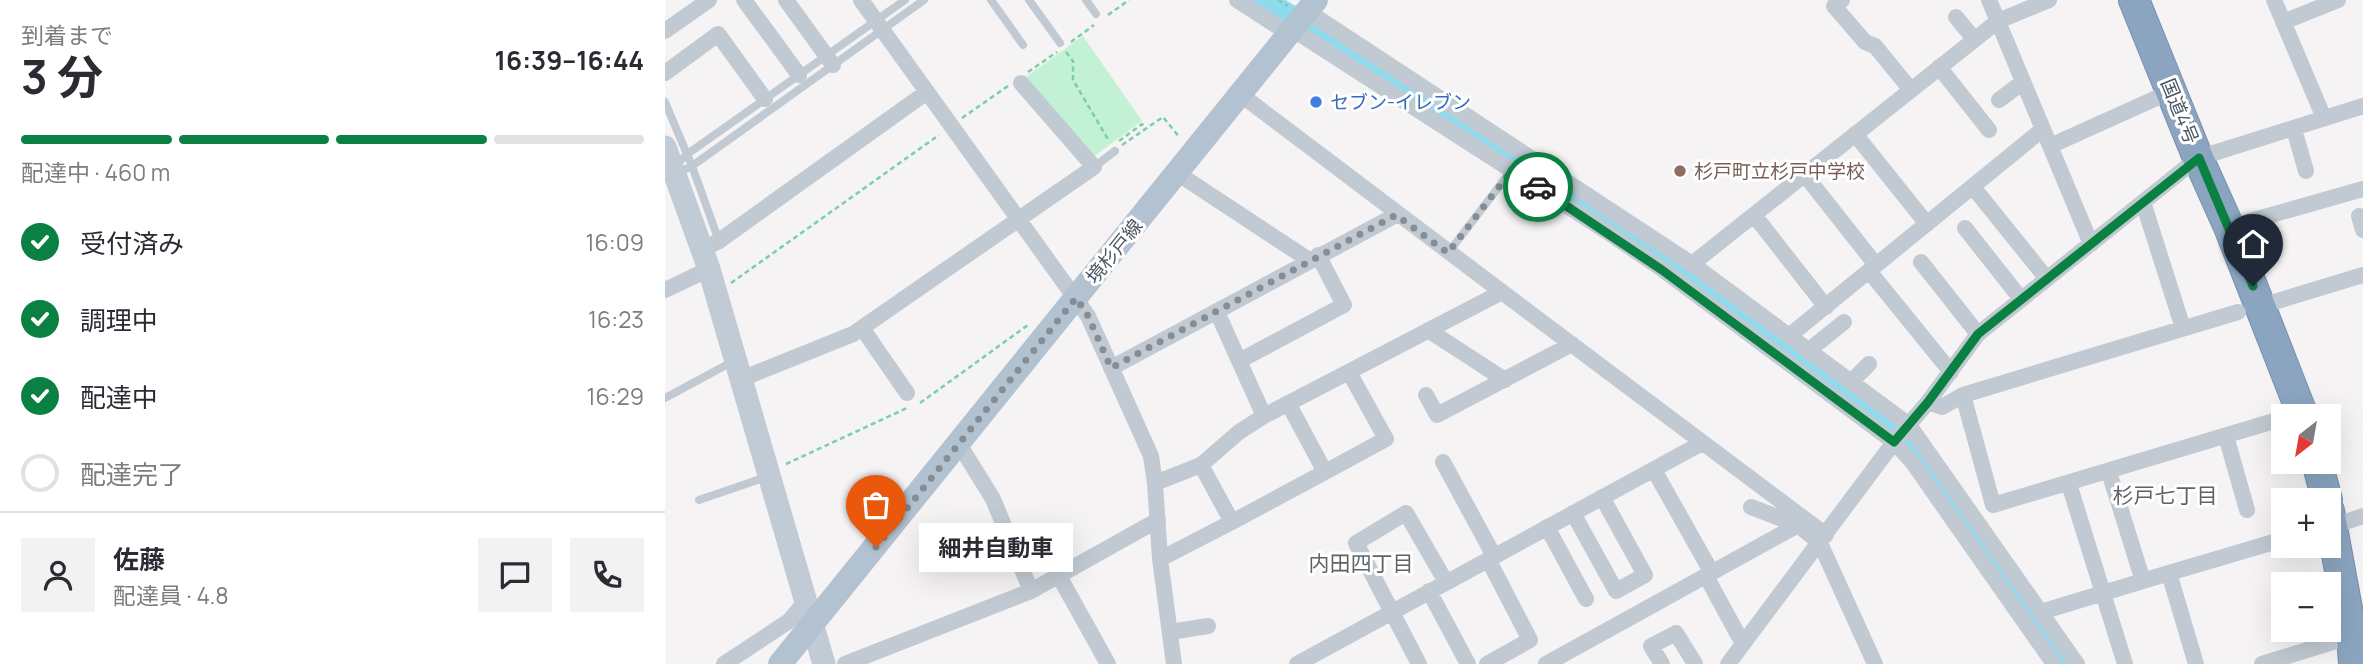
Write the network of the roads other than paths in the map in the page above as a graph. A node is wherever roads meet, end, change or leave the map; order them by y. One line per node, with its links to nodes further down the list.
1 (709, 0): 23 (street)
2 (744, 0): 30 (street)
3 (786, 0): 27 (street)
4 (861, 0): 22 (street)
5 (905, 0): 22 (lane)
6 (925, 0): 22 (lane)
7 (991, 0): 25 (lane)
8 (1029, 0): 26 (lane)
9 (1086, 0): 17 (lane)
10 (1237, 0): 19 (street)
11 (1842, 0): 33 (street)
12 (1989, 0): 20 (street)
13 (2049, 0): 20 (street)
14 (2134, 0): 34 (highway, 国道4号)
15 (2274, 0): 21 (street)
16 (2338, 0): 21 (street)
17 (1096, 14)
18 (1956, 16): 24 (street)
19 (1300, 19): 36 (main road, 境杉戸線); 51 (street); 69 (street)
20 (1998, 21): 24 (street); 32 (street)
21 (2283, 22): 41 (street)
22 (880, 25): 27 (lane); 35 (street)
23 (665, 31)
24 (1975, 39): 28 (street)
25 (1023, 45)
26 (1062, 45)
27 (829, 60): 30 (lane); 49 (lane)
28 (1939, 67): 33 (street); 44 (street)
29 (665, 73): 37 (street)
30 (799, 75): 37 (lane)
31 (1016, 82): 50 (street)
32 (2023, 82): 38 (street); 42 (street)
33 (1910, 90): 45 (street)
34 (2172, 91): 46 (street); 48 (highway, 国道4号)
35 (927, 92): 60 (street); 65 (street)
36 (1240, 94): 53 (main road, 境杉戸線); 58 (street)
37 (765, 99): 49 (lane)
38 (1999, 100)
39 (665, 102): 49 (lane)
40 (2363, 106): 41 (street)
41 (2324, 118): 43 (street)
42 (2043, 129): 46 (street); 55 (street)
43 (2294, 129): 48 (street); 52 (street)
44 (1990, 130)
45 (1855, 134): 54 (street); 61 (street)
46 (2050, 146): 64 (street)
47 (1115, 151): 50 (lane)
48 (2199, 158): 57 (street); 62 (highway, 国道4号)
49 (676, 164): 65 (street)
50 (1094, 167): 60 (street)
51 (1511, 171): 66 (lane); 107 (street)
52 (2306, 171)
53 (1177, 173): 67 (street); 75 (main road, 境杉戸線)
54 (1804, 175): 59 (street); 70 (street)
55 (1973, 187): 61 (street); 72 (street)
56 (2363, 189): 62 (street)
57 (2143, 202): 64 (street); 82 (street)
58 (1396, 215): 66 (street); 67 (street)
59 (1754, 215): 69 (street); 77 (street)
60 (1018, 219): 75 (street); 81 (street)
61 (1927, 224): 70 (street)
62 (2229, 227): 78 (highway, 国道4号)
63 (1965, 229): 76 (street)
64 (2091, 244): 72 (street)
65 (711, 253): 73 (street); 91 (street)
66 (1448, 253): 74 (street)
67 (1314, 258): 79 (street); 88 (street)
68 (1921, 262): 84 (street)
69 (1692, 264): 85 (street)
70 (1873, 268): 77 (street); 93 (street)
71 (2363, 275): 78 (street)
72 (2047, 279): 76 (street)
73 (665, 290)
74 (1501, 292): 83 (street); 86 (street)
75 (1076, 298): 90 (street); 109 (main road, 境杉戸線)
76 (2021, 299): 84 (street)
77 (1826, 307): 85 (street)
78 (2250, 309): 82 (street); 102 (highway, 国道4号)
79 (1217, 312): 88 (street); 90 (street)
80 (1845, 322): 87 (street)
81 (862, 328): 91 (street); 96 (street)
82 (2183, 328): 98 (street)
83 (1428, 330): 92 (street); 94 (street)
84 (1978, 334): 93 (street)
85 (1789, 336): 87 (street)
86 (1572, 344): 94 (street); 108 (street)
87 (1808, 351): 95 (street)
88 (1239, 361): 103 (street)
89 (1869, 363): 95 (street)
90 (1111, 368): 116 (street)
91 (738, 370): 99 (lane); 115 (street)
92 (1349, 372): 101 (street); 113 (street)
93 (1951, 372): 100 (street)
94 (1505, 380): 97 (street)
95 (1850, 382): 105 (street)
96 (907, 393)
97 (1426, 395)
98 (1963, 395): 100 (street); 120 (street)
99 (665, 398)
100 (1928, 402): 105 (street)
101 (1288, 404): 103 (street); 113 (street)
102 (2289, 404)
103 (1264, 416): 111 (street)
104 (2271, 423): 106 (street)
105 (1909, 425): 107 (street); 123 (street)
106 (2226, 436): 114 (street); 122 (street)
107 (1894, 442): 131 (street); 168 (street)
108 (1702, 443): 112 (street); 131 (street)
109 (959, 444): 141 (street); 147 (main road, 境杉戸線)
110 (1443, 462): 133 (street)
111 (1201, 464): 116 (street); 128 (street)
112 (1654, 470): 118 (street); 137 (street)
113 (1325, 472): 128 (street)
114 (2109, 472): 117 (street); 139 (street)
115 (768, 474): 119 (lane); 147 (street)
116 (1155, 483): 127 (street)
117 (2069, 484): 120 (street); 143 (street)
118 (1602, 497): 124 (street); 124 (street)
119 (699, 500)
120 (1993, 505): 123 (street)
121 (1751, 507): 129 (street)
122 (2247, 510)
123 (1971, 512): 146 (street)
124 (1573, 513): 130 (street)
125 (2341, 514): 126 (street)
126 (2363, 516)
127 (1157, 520): 135 (street); 138 (street)
128 (1232, 523): 135 (street)
129 (1798, 525): 131 (street); 137 (street)
130 (1547, 527): 133 (street); 144 (street)
131 (1823, 539): 150 (street); 167 (street)
132 (2271, 543): 136 (street)
133 (1491, 557): 140 (street); 162 (street)
134 (2338, 558): 151 (highway)
135 (1160, 559): 149 (street)
136 (2169, 573): 139 (street); 171 (street)
137 (1709, 574): 150 (street); 163 (street)
138 (1059, 576): 141 (street); 157 (street)
139 (2143, 581): 143 (street)
140 (1446, 582): 142 (street); 145 (street)
141 (1031, 591): 156 (street)
142 (1429, 591): 145 (street); 161 (street)
143 (2103, 592): 146 (street); 170 (street)
144 (1586, 599)
145 (1392, 612): 152 (street); 160 (street)
146 (2041, 612): 169 (street)
147 (809, 613): 153 (street); 154 (main road, 境杉戸線); 155 (street)
148 (1208, 626): 149 (street)
149 (1170, 632): 158 (street)
150 (1743, 644): 166 (street)
151 (2353, 650): 172 (street)
152 (1325, 657): 159 (street)
153 (724, 664)
154 (780, 664)
155 (824, 664)
156 (845, 664)
157 (1108, 664)
158 (1174, 664)
159 (1297, 664)
160 (1419, 664)
161 (1468, 664)
162 (1486, 664)
163 (1546, 664)
164 (1661, 664): 165 (street)
165 (1695, 664)
166 (1728, 664)
167 (1875, 664)
168 (2054, 664)
169 (2077, 664)
170 (2125, 664)
171 (2196, 664)
172 (2262, 664)

